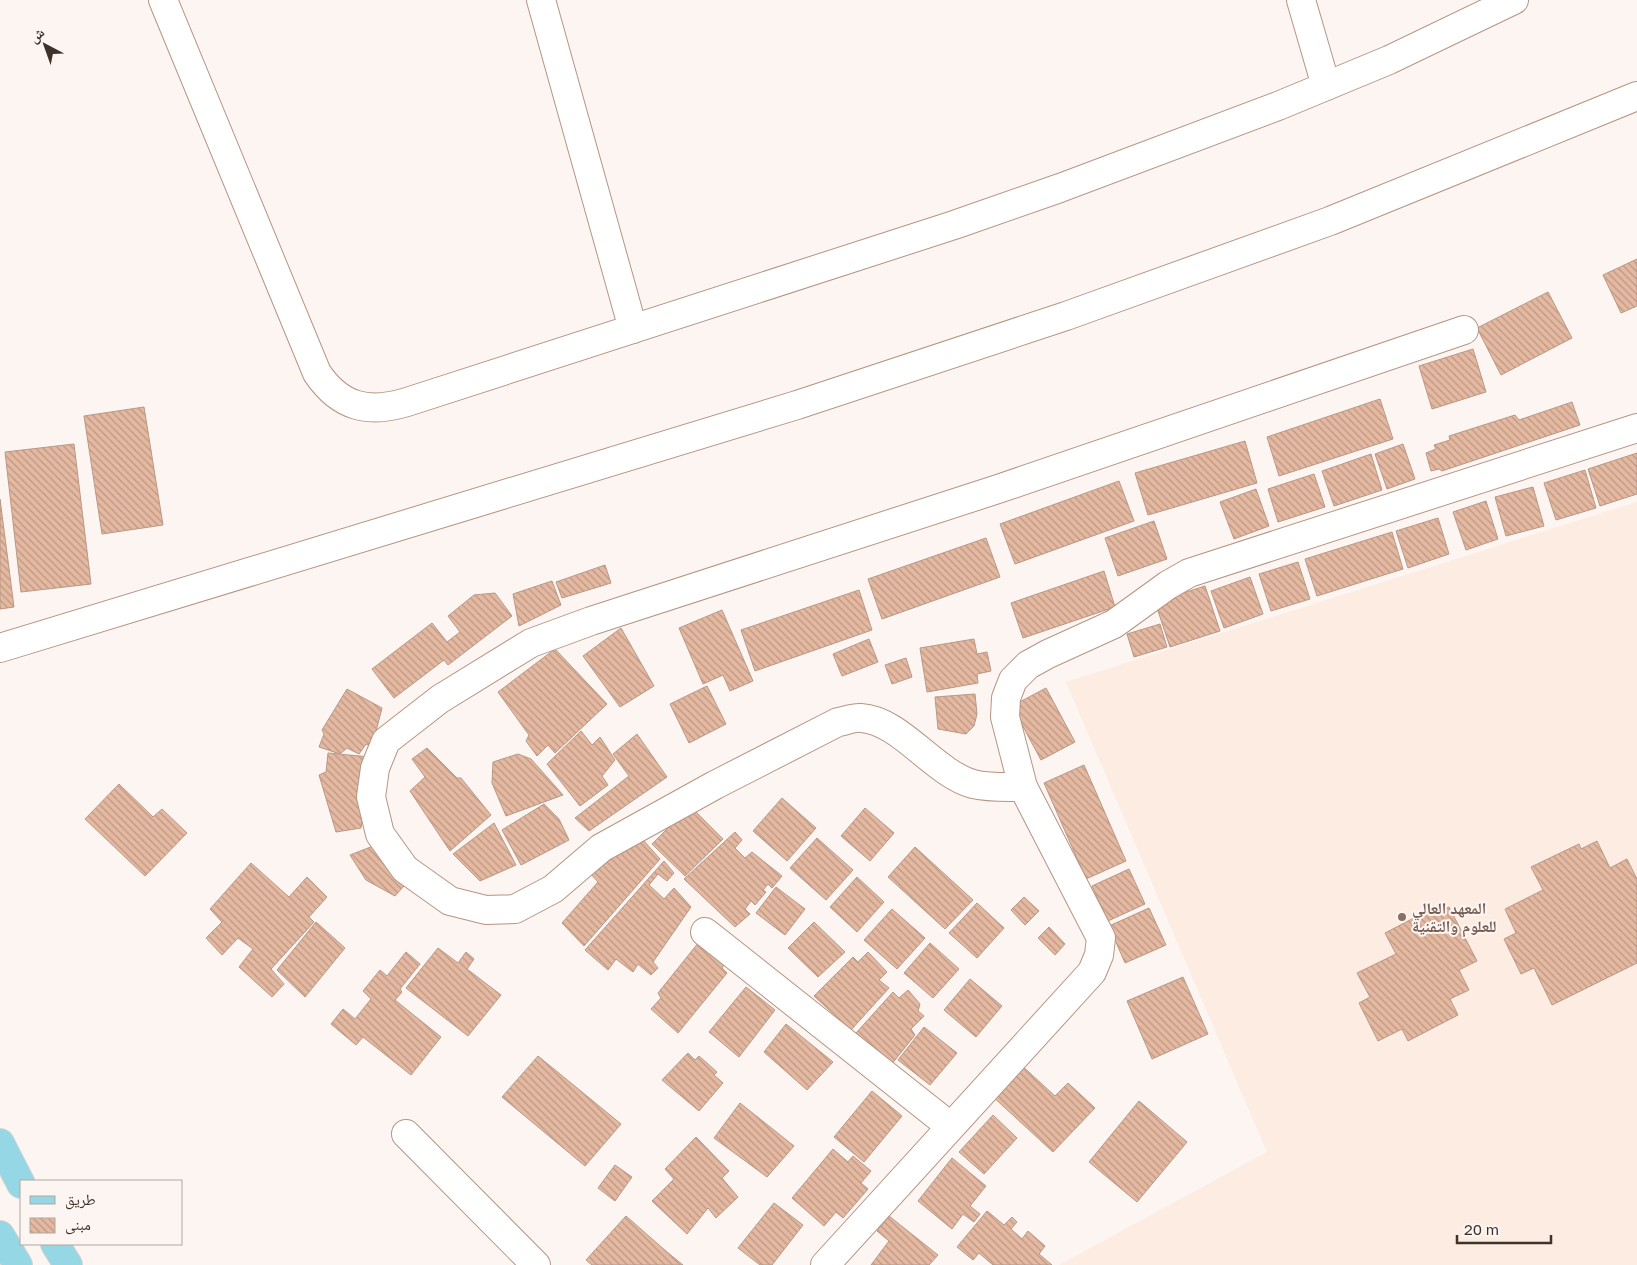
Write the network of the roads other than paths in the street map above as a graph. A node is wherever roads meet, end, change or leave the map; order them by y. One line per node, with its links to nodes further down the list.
1 (163, 0): 7 (street)
2 (541, 0): 7 (street)
3 (1301, 0): 5 (street)
4 (1514, 0): 5 (street)
5 (1326, 86): 7 (street)
6 (1637, 96): 10 (street)
7 (633, 329)
8 (1464, 330): 11 (street)
9 (1637, 428): 11 (street)
10 (0, 648)
11 (1023, 787): 13 (street)
12 (705, 932): 13 (street)
13 (950, 1126): 22 (street)
14 (406, 1134): 21 (street)
15 (0, 1143): 16 (main road)
16 (20, 1182)
17 (0, 1235): 19 (main road)
18 (56, 1245): 20 (main road)
19 (18, 1265)
20 (68, 1265)
21 (536, 1265)
22 (825, 1265)

